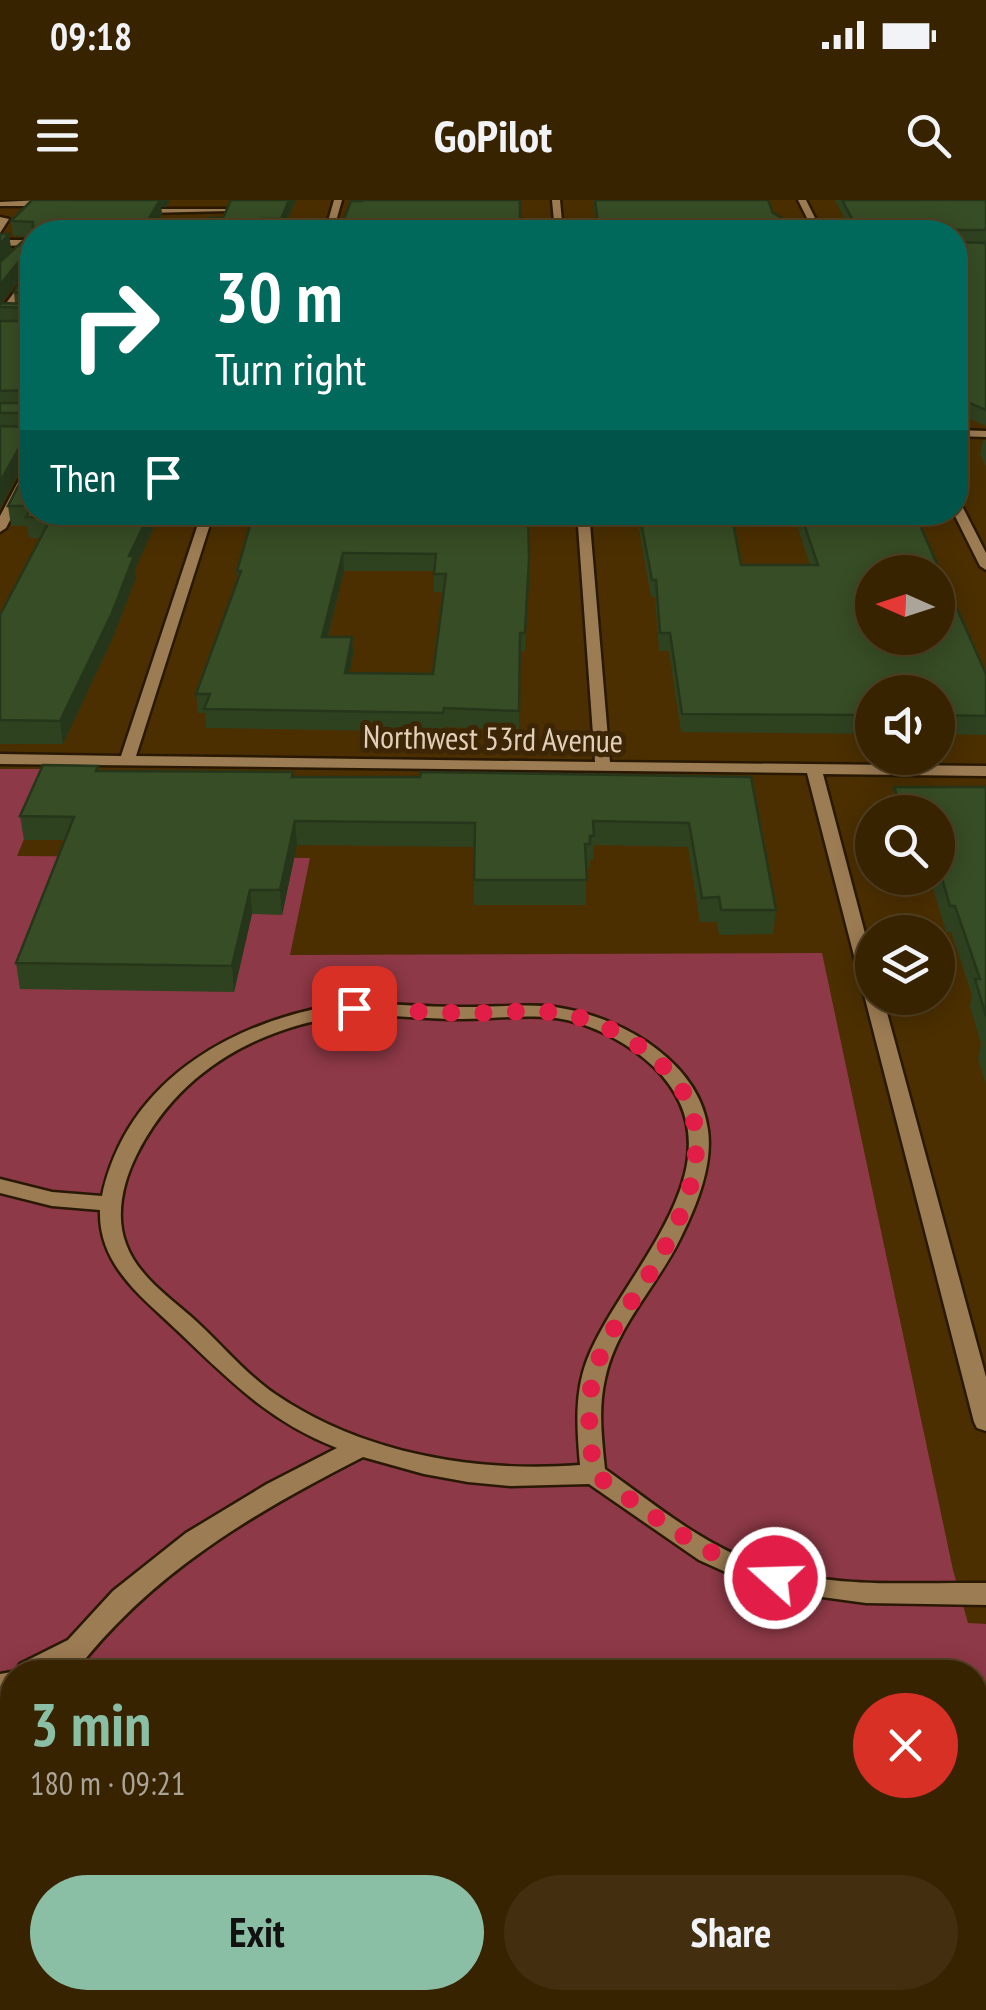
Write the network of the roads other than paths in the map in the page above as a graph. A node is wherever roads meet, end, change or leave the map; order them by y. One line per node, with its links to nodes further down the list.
1 (196, 200): 7 (street)
2 (231, 200): 8 (street)
3 (46, 202): 4 (street); 5 (street)
4 (0, 204)
5 (59, 208)
6 (150, 211): 7 (street)
7 (199, 211): 8 (street)
8 (226, 211): 10 (street)
9 (0, 219): 11 (street)
10 (223, 220)
11 (0, 231)
12 (20, 251): 13 (street)
13 (17, 254)
14 (20, 289): 15 (street)
15 (20, 316)
16 (20, 489): 20 (street)
17 (204, 525): 23 (street)
18 (584, 525): 24 (street)
19 (966, 525): 21 (street)
20 (0, 528)
21 (986, 566)
22 (0, 759): 23 (street, Northwest 53rd Avenue)
23 (127, 761): 24 (street, Northwest 53rd Avenue)
24 (603, 766): 25 (street, Northwest 53rd Avenue)
25 (814, 770): 26 (street, Northwest 53rd Avenue); 27 (street)
26 (986, 771)
27 (855, 926)
28 (878, 1015): 31 (street)
29 (0, 1186): 30 (street)
30 (110, 1204): 32 (street); 33 (street)
31 (986, 1422)
32 (361, 1448): 33 (street); 35 (street)
33 (594, 1474): 34 (street)
34 (986, 1594)
35 (76, 1648): 36 (street); 37 (street)
36 (53, 1660)
37 (68, 1660)

